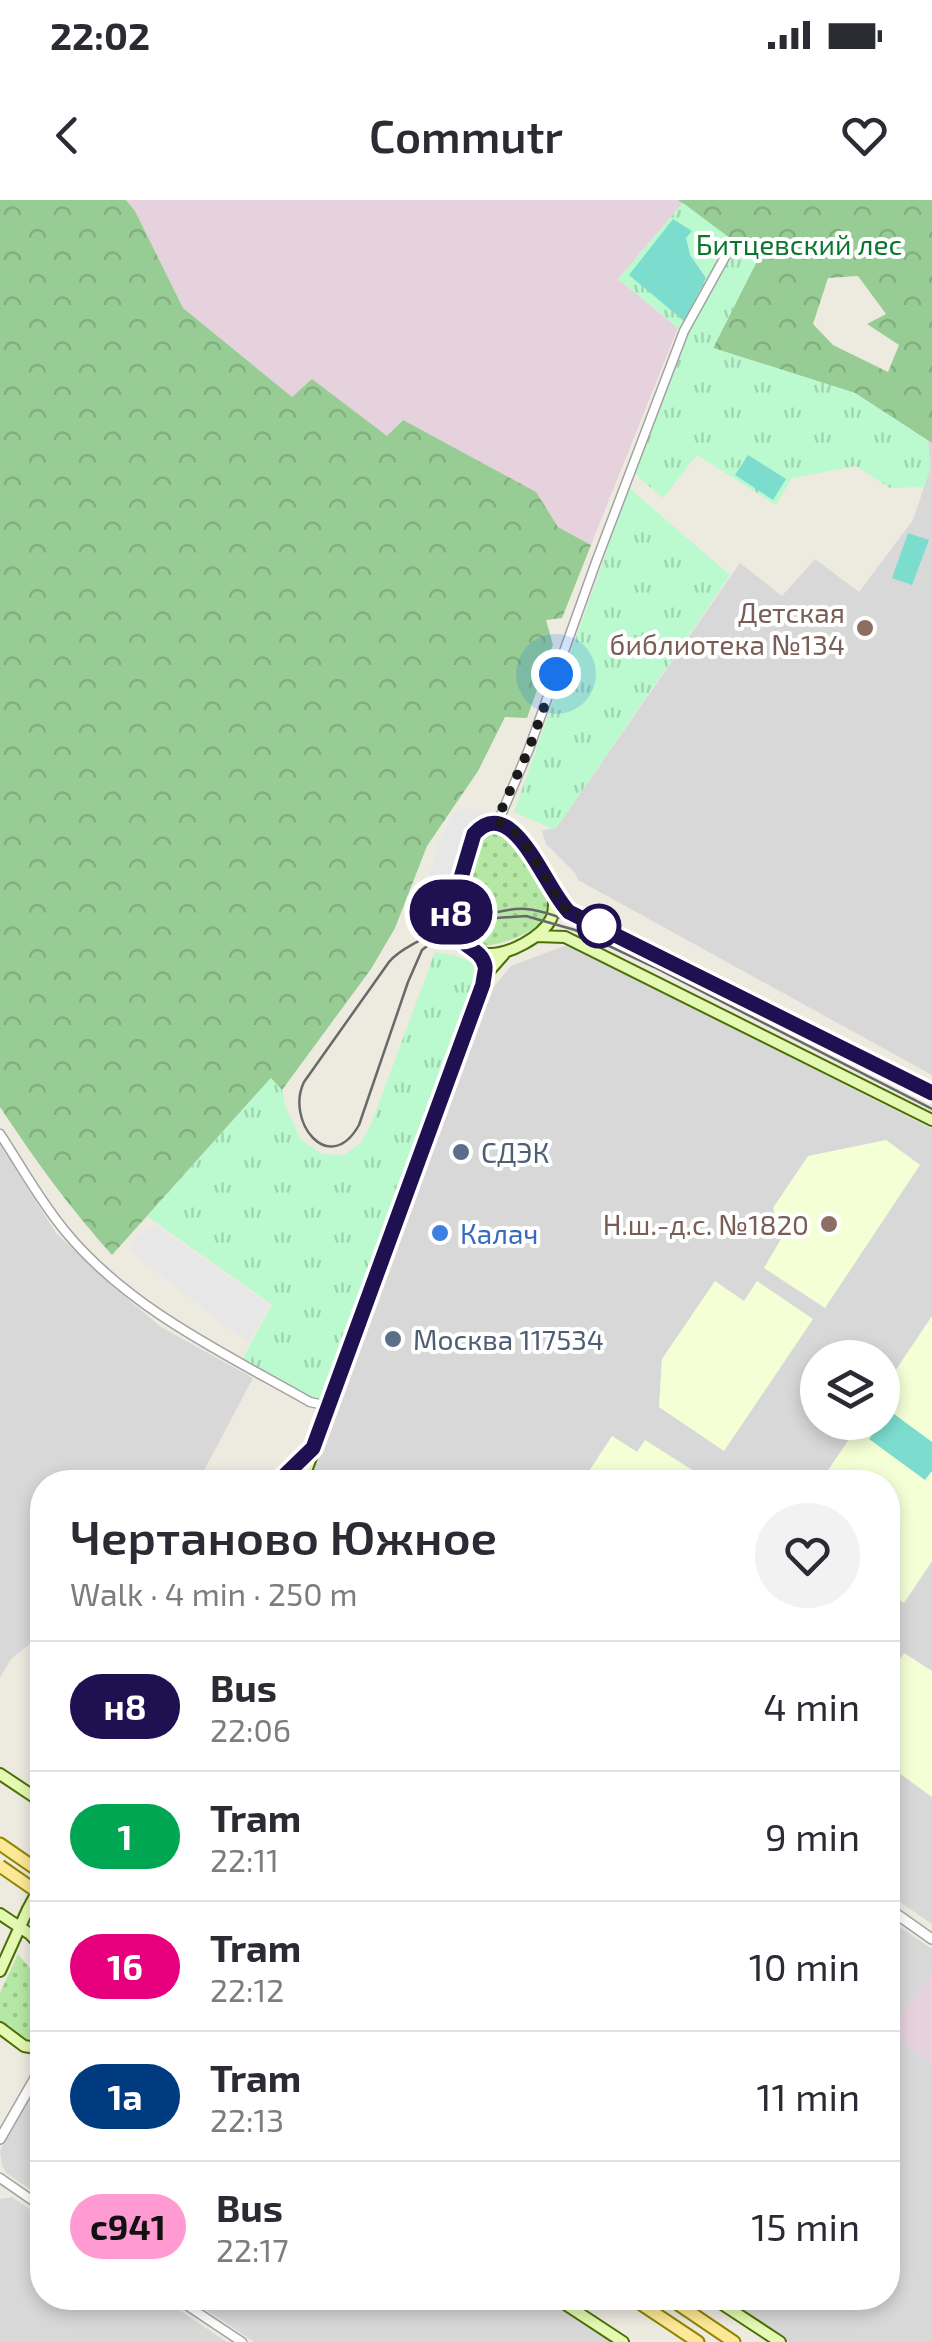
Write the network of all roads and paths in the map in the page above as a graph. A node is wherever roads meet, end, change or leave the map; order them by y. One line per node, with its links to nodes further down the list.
1 (730, 248): 2 (street)
2 (498, 822): 3 (main road); 5 (main road)
3 (554, 895): 4 (main road); 8 (main road)
4 (535, 936): 6 (main road); 9 (main road)
5 (461, 942): 6 (main road); 7 (main road)
6 (509, 950): 7 (main road)
7 (483, 984): 11 (main road)
8 (932, 1092)
9 (932, 1120)
10 (0, 1134): 11 (street)
11 (328, 1406): 12 (main road)
12 (313, 1448): 13 (main road); 14 (main road)
13 (290, 1470)
14 (306, 1470)
15 (0, 1774): 16 (main road)
16 (30, 1794)
17 (0, 1844): 18 (main road)
18 (30, 1865)
19 (0, 1866): 20 (main road, bridge)
20 (30, 1887)
21 (30, 1907): 24 (main road)
22 (0, 1914): 24 (main road)
23 (900, 1916): 26 (street)
24 (20, 1927): 25 (main road); 27 (main road)
25 (30, 1936)
26 (932, 1938)
27 (0, 1971)
28 (0, 2028): 29 (main road)
29 (30, 2047)
30 (30, 2087): 31 (street)
31 (0, 2139)
32 (0, 2178): 33 (street)
33 (30, 2199)
34 (194, 2310): 39 (street)
35 (574, 2310): 40 (main road)
36 (650, 2310): 41 (main road)
37 (687, 2310): 42 (main road)
38 (731, 2310): 43 (main road)
39 (242, 2342)
40 (623, 2342)
41 (698, 2342)
42 (734, 2342)
43 (780, 2342)

